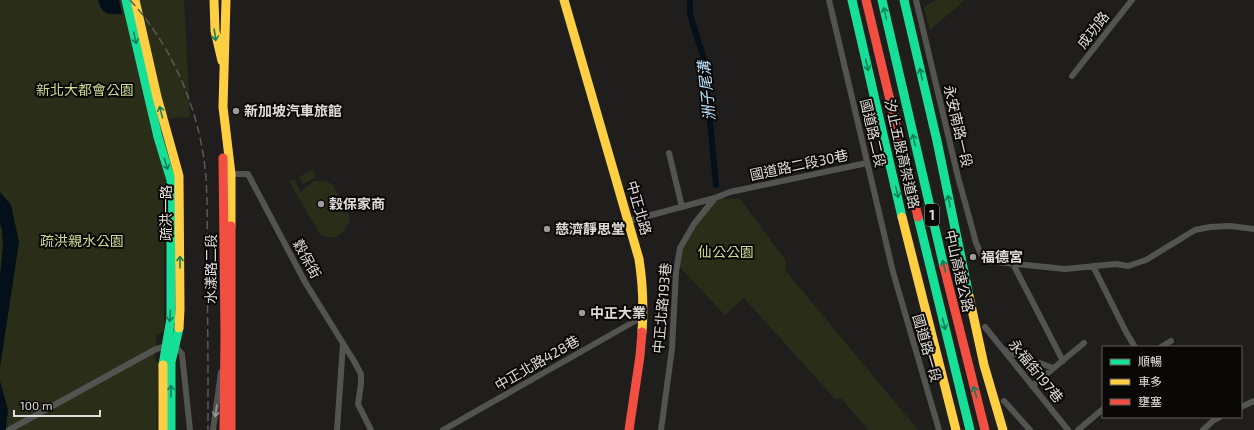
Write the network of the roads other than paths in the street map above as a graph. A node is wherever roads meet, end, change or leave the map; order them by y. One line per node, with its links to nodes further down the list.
1 (126, 0): 31 (main road, 疏洪一路, one-way to 31)
2 (135, 0): 31 (main road, 疏洪一路, one-way to 2)
3 (214, 0): 13 (main road, one-way to 13)
4 (226, 0): 13 (main road, 水漾路二段)
5 (564, 0): 20 (main road, 中正北路)
6 (829, 0): 16 (street, 國道路二段)
7 (852, 0): 56 (main road, 汐止五股高架道路 / 1, one-way to 56)
8 (866, 0): 57 (main road, 中山高速公路 / 1, one-way to 57)
9 (882, 0): 58 (main road, 中山高速公路 / 1, one-way to 9)
10 (904, 0): 59 (main road, 1, one-way to 10)
11 (916, 0): 22 (street, 永安南路一段)
12 (1132, 0): 14 (street, 成功路)
13 (224, 68): 17 (main road, 水漾路二段)
14 (1072, 76)
15 (669, 153): 19 (street)
16 (867, 163): 18 (street, 國道路二段30巷); 24 (street, 國道路二段)
17 (227, 174): 29 (main road, 水漾路二段); 30 (street, 穀保街); 49 (main road, 水漾路二段)
18 (715, 198): 19 (street, 國道路二段30巷); 54 (street, 中正北路193巷)
19 (682, 207): 20 (street, 國道路二段30巷)
20 (629, 221): 25 (main road, 中正北路)
21 (1254, 229): 23 (street)
22 (1013, 264): 23 (street); 35 (street)
23 (1093, 266): 32 (street)
24 (892, 272): 55 (street, 國道路一段)
25 (642, 317): 52 (street, 中正北路428巷); 53 (main road, 中正北路)
26 (985, 327): 34 (street, 永福街197巷)
27 (1171, 341): 33 (street)
28 (1084, 343): 35 (street)
29 (225, 344): 47 (street, one-way to 47); 48 (main road, 水漾路二段)
30 (343, 344): 50 (street); 51 (street, 穀保街)
31 (171, 346): 43 (street); 44 (main road, 疏洪一路); 45 (main road, 疏洪一路, one-way to 31); 46 (street)
32 (1134, 346)
33 (1163, 346)
34 (1002, 350): 36 (street); 37 (street, 永福街197巷)
35 (1063, 361): 36 (street)
36 (1053, 368): 37 (street)
37 (1032, 386): 61 (street, 永福街197巷)
38 (1004, 401): 60 (street)
39 (1254, 401): 40 (street)
40 (1242, 407)
41 (1102, 411): 62 (street)
42 (1218, 418): 63 (street)
43 (11, 429)
44 (163, 430)
45 (171, 430)
46 (190, 430)
47 (213, 430)
48 (224, 430)
49 (230, 430)
50 (336, 430)
51 (371, 430)
52 (443, 430)
53 (629, 430)
54 (660, 430)
55 (938, 430)
56 (956, 430)
57 (970, 430)
58 (985, 430)
59 (1003, 430)
60 (1030, 430)
61 (1068, 430)
62 (1078, 430)
63 (1203, 430)

